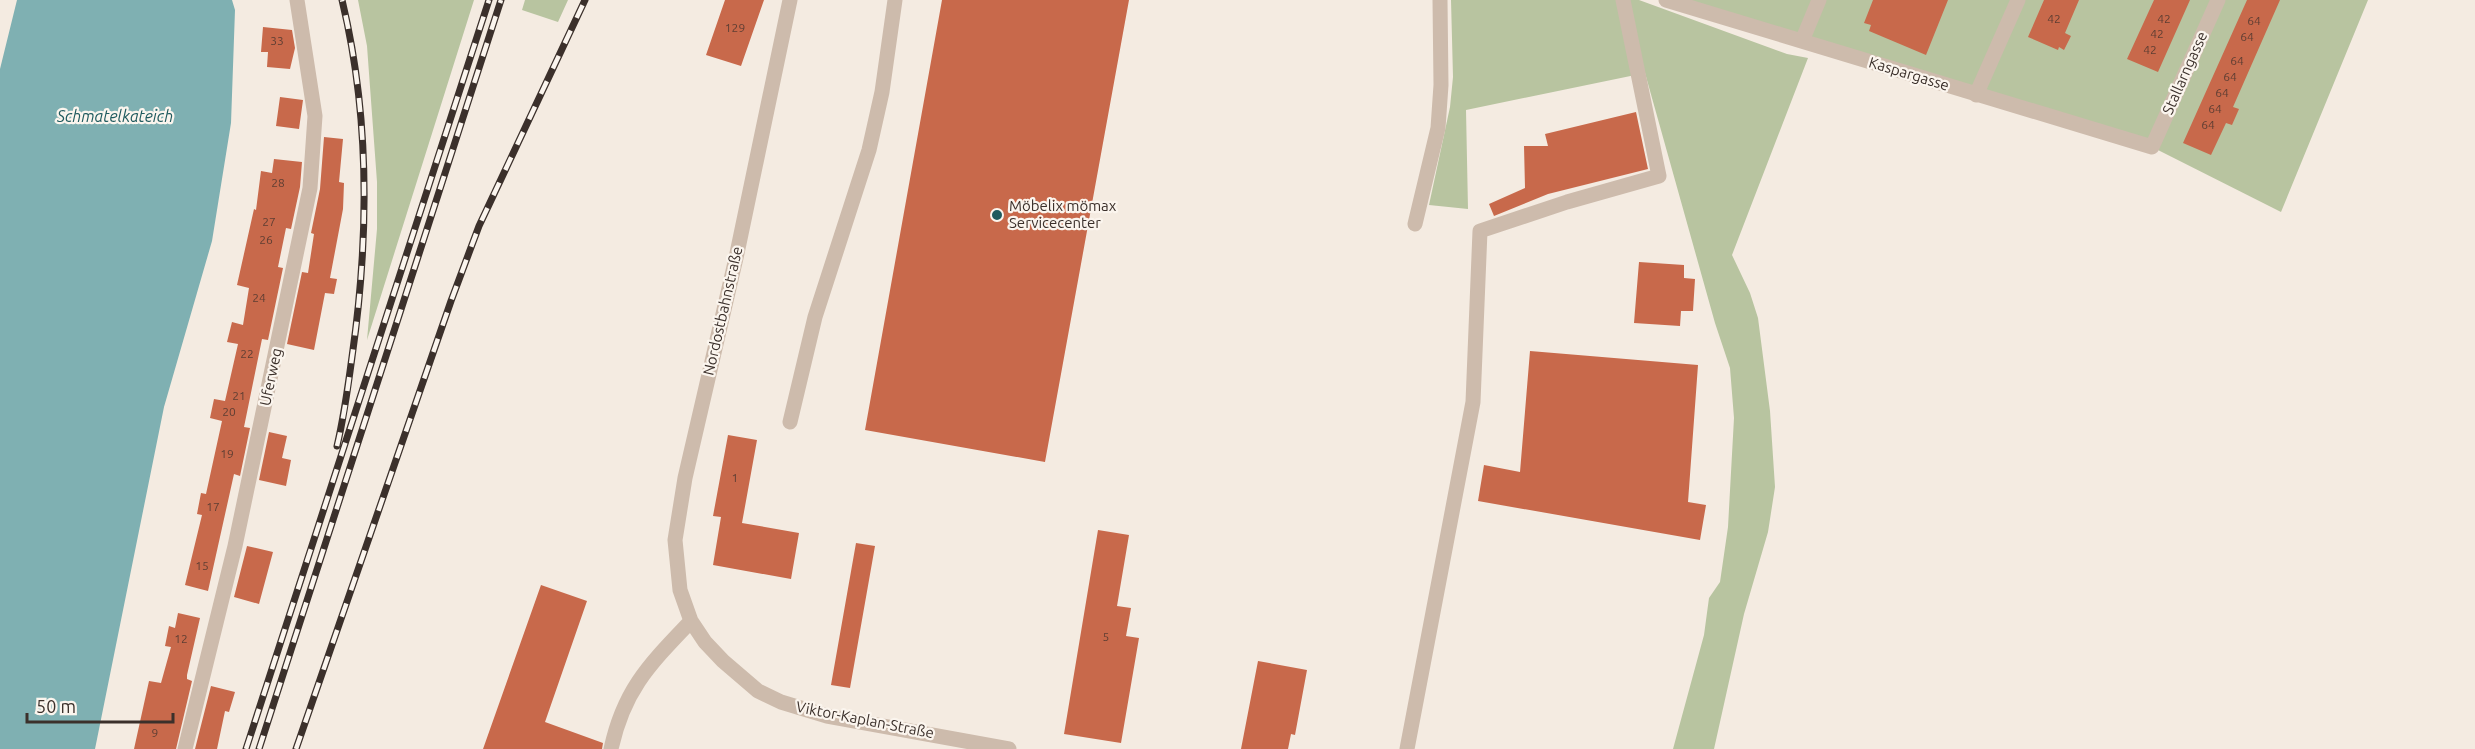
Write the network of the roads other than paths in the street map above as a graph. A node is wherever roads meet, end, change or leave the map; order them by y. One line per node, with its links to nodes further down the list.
1 (297, 0): 17 (street, Uferweg)
2 (790, 0): 15 (street, Nordostbahnstraße)
3 (895, 0): 14 (street)
4 (1440, 0): 13 (street)
5 (1623, 0): 20 (street)
6 (1666, 0): 10 (street, Kaspargasse)
7 (1819, 0): 10 (street)
8 (2018, 0): 11 (street)
9 (2218, 0): 12 (street, Stallarngasse)
10 (1802, 41): 11 (street, Kaspargasse)
11 (1976, 95): 12 (street, Kaspargasse)
12 (2152, 147)
13 (1415, 224)
14 (790, 422)
15 (691, 621): 16 (street, Nordostbahnstraße); 18 (street)
16 (705, 642): 19 (street, Viktor-Kaplan-Straße)
17 (185, 749)
18 (611, 749)
19 (1009, 749)
20 (1407, 749)

